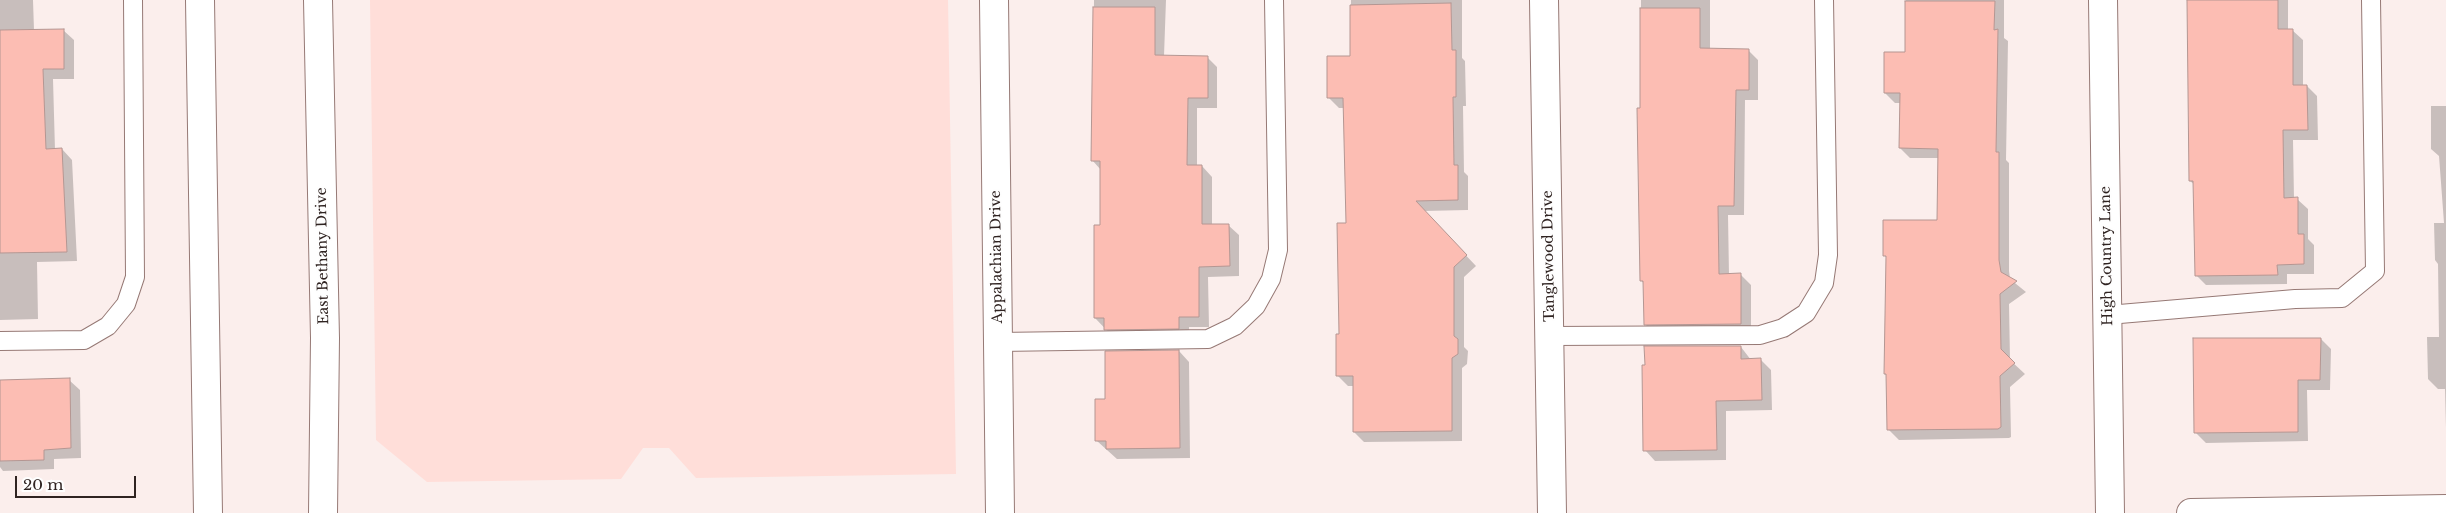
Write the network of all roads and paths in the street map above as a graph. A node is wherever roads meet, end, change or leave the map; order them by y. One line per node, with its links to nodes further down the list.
1 (133, 0): 12 (lane)
2 (200, 0): 15 (street)
3 (318, 0): 16 (street, East Bethany Drive)
4 (994, 0): 13 (street, Appalachian Drive)
5 (1274, 0): 13 (lane)
6 (1544, 0): 11 (street, Tanglewood Drive)
7 (1824, 0): 11 (lane)
8 (2103, 0): 10 (street, High Country Lane)
9 (2371, 0): 10 (lane)
10 (2108, 315): 19 (street, High Country Lane)
11 (1550, 336): 18 (street, Tanglewood Drive)
12 (0, 341)
13 (998, 342): 17 (street, Appalachian Drive)
14 (2446, 509): 20 (street)
15 (208, 513)
16 (323, 513)
17 (1000, 513)
18 (1552, 513)
19 (2110, 513)
20 (2191, 513)

